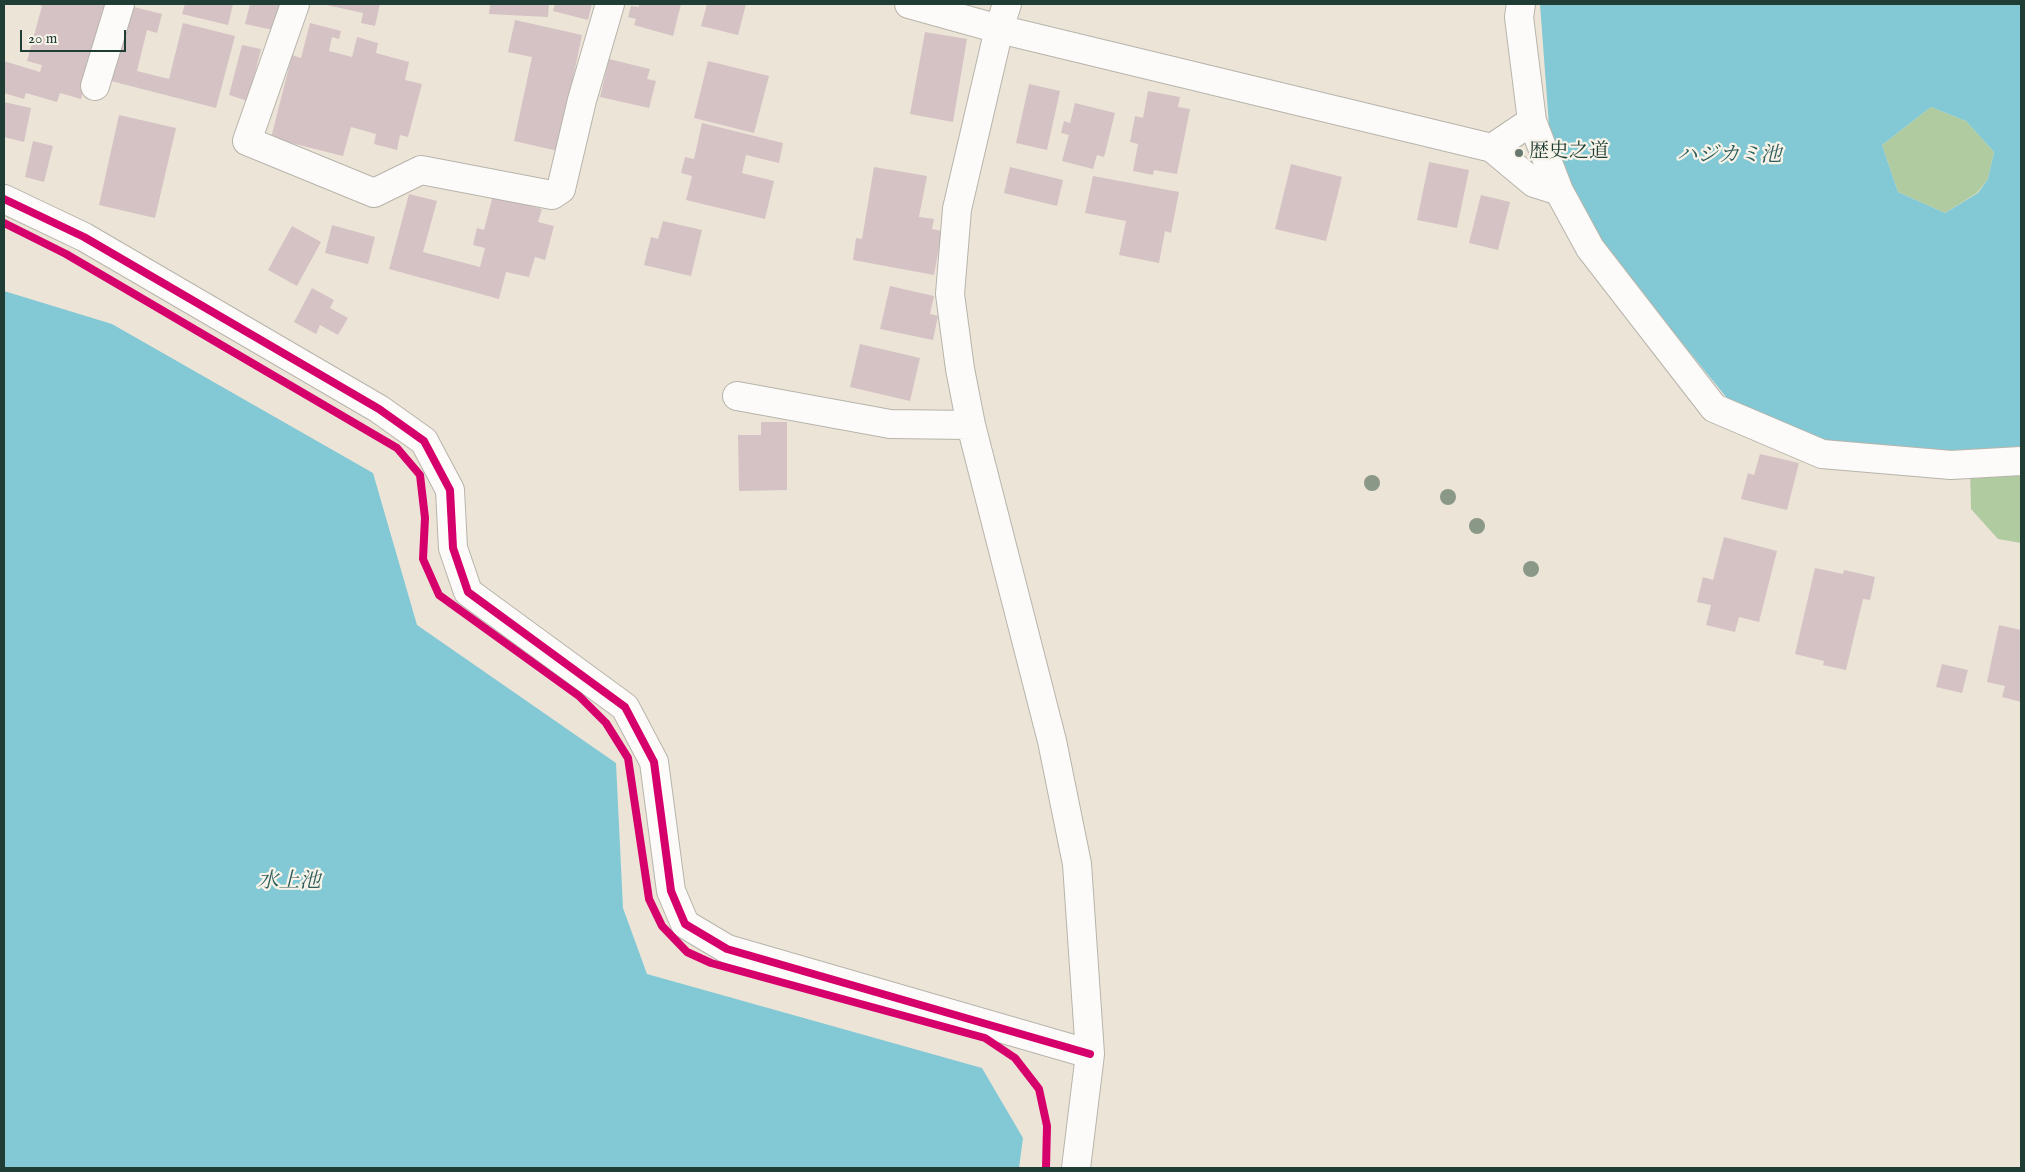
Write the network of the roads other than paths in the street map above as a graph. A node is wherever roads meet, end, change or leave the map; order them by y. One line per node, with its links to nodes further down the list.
1 (120, 4): 7 (street)
2 (295, 4): 3 (street)
3 (610, 4)
4 (909, 4): 6 (street)
5 (1521, 4): 8 (street)
6 (1003, 16): 9 (street); 13 (street)
7 (95, 86)
8 (1532, 121): 9 (street); 10 (street)
9 (1492, 148): 10 (street)
10 (1559, 191): 14 (street)
11 (4, 199): 15 (street)
12 (738, 396): 13 (street)
13 (971, 425): 15 (street)
14 (2021, 461)
15 (1090, 1054): 16 (street)
16 (1076, 1168)

